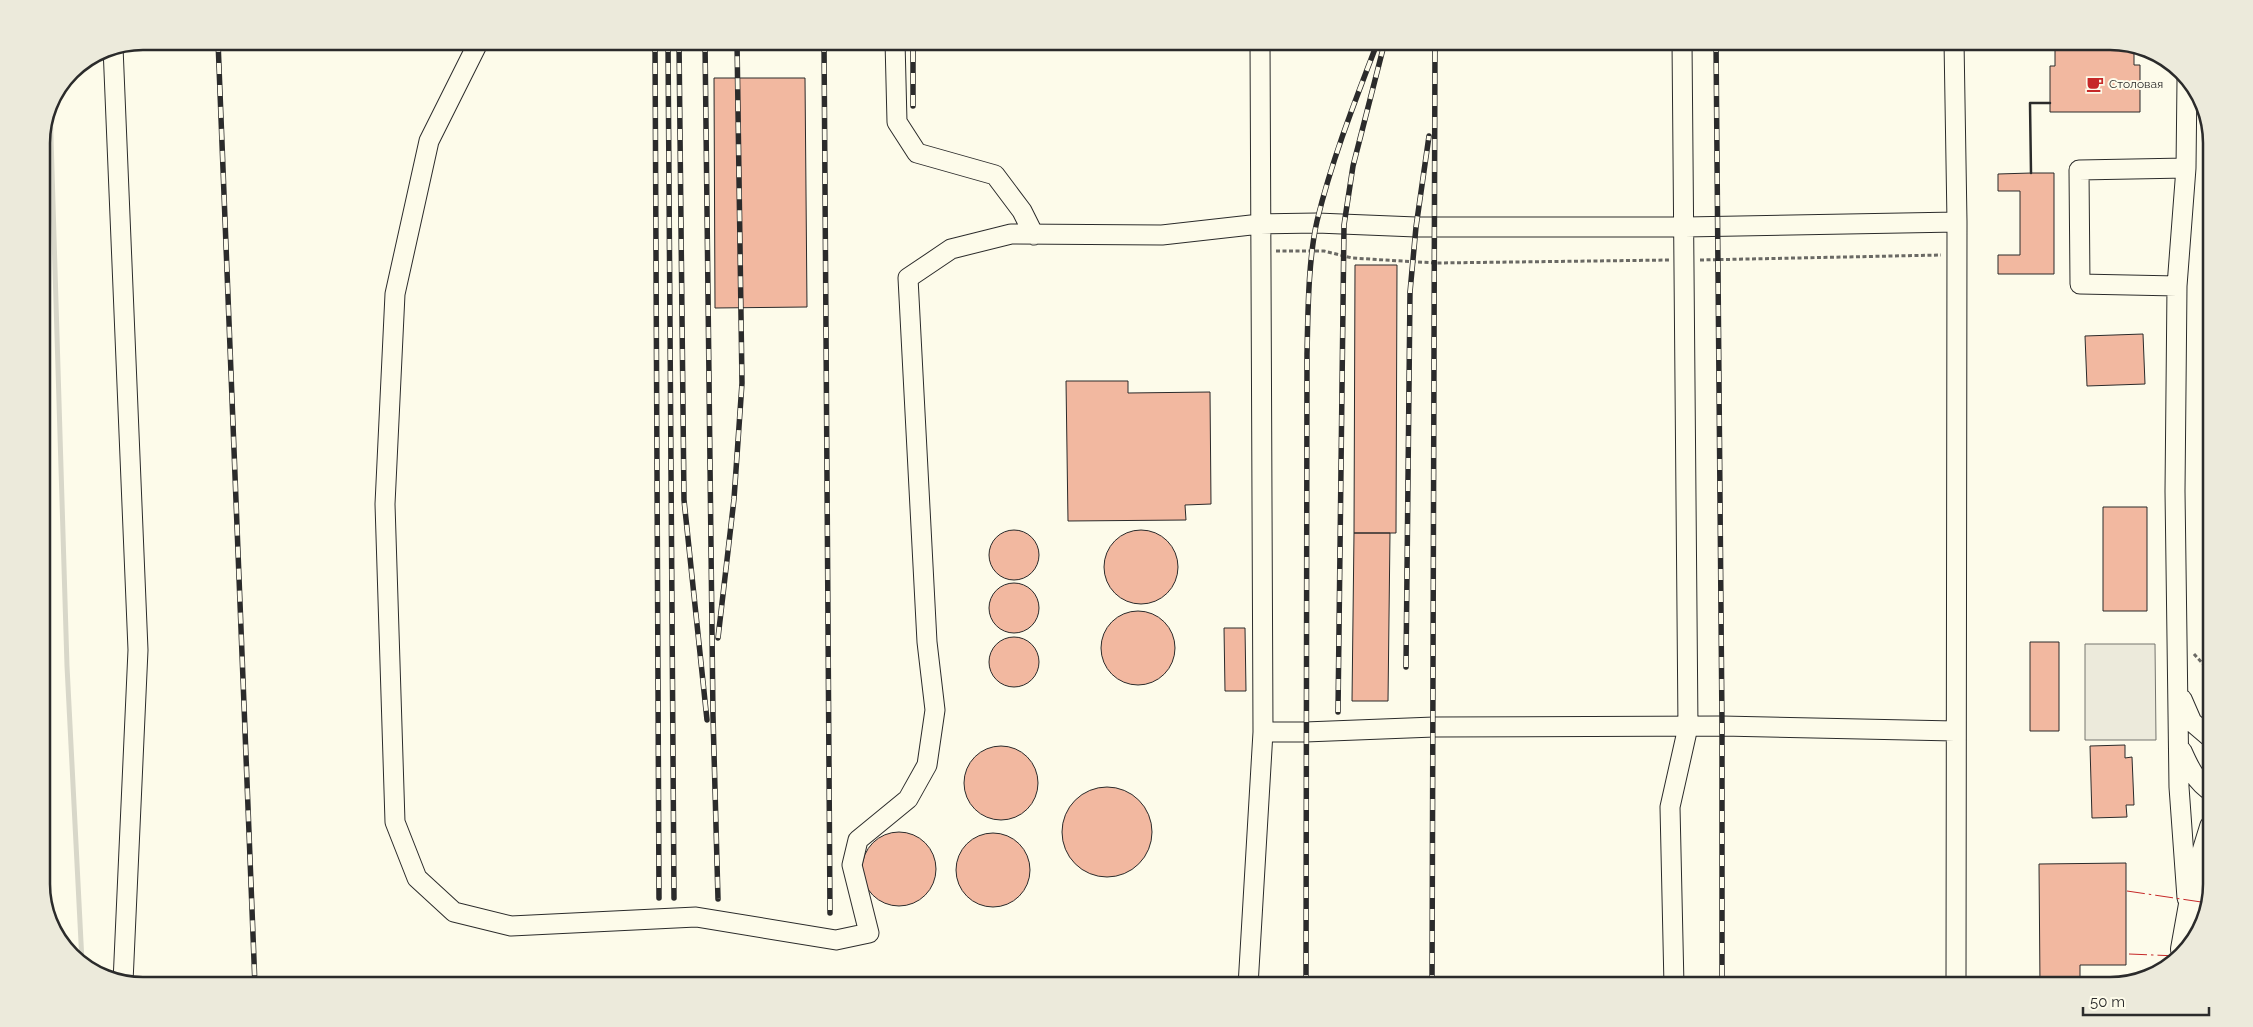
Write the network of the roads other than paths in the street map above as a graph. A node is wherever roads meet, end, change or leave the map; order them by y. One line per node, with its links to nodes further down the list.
1 (474, 50): 13 (street)
2 (894, 50): 13 (street)
3 (1260, 50): 11 (street)
4 (1682, 50): 12 (street)
5 (1954, 50): 10 (street)
6 (113, 55): 25 (street)
7 (2191, 96): 8 (street)
8 (2196, 116): 9 (street)
9 (2186, 168): 14 (street); 14 (street)
10 (1957, 222): 12 (street); 17 (street)
11 (1260, 224): 12 (street); 13 (street); 19 (street)
12 (1685, 228): 16 (street)
13 (1034, 234)
14 (2177, 286): 15 (street)
15 (2179, 691): 18 (street); 20 (street)
16 (1688, 727): 17 (street); 19 (street); 27 (street)
17 (1956, 731): 28 (street)
18 (2203, 731)
19 (1263, 732): 26 (street)
20 (2180, 745): 21 (street); 23 (street)
21 (2203, 786)
22 (2203, 854): 23 (main road)
23 (2187, 919): 24 (main road)
24 (2184, 941)
25 (123, 975)
26 (1249, 977)
27 (1674, 977)
28 (1956, 977)

